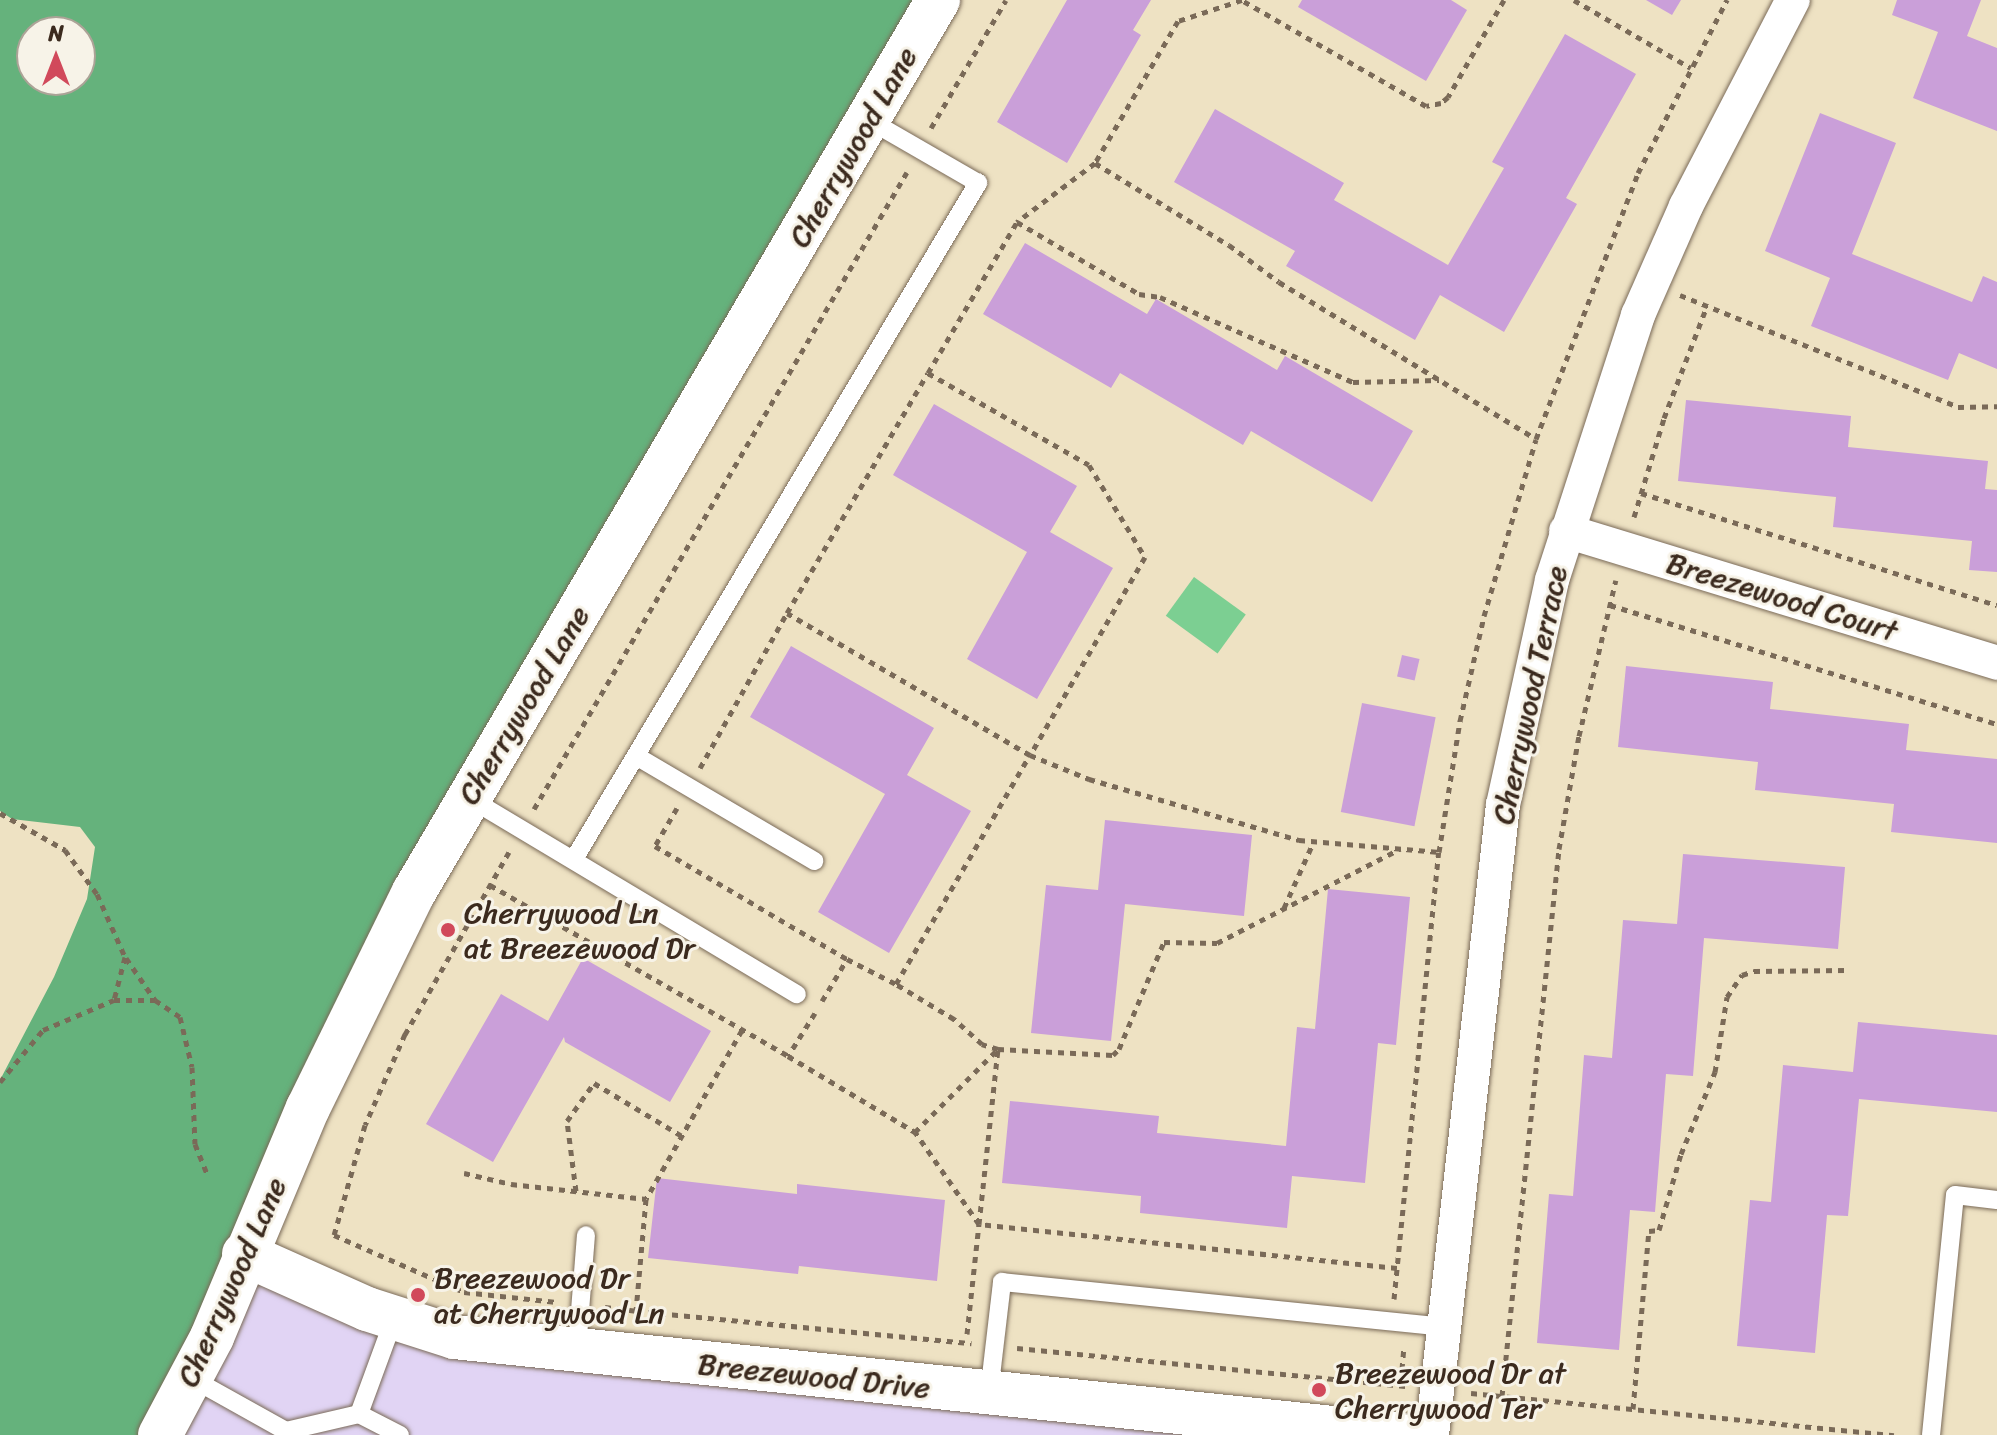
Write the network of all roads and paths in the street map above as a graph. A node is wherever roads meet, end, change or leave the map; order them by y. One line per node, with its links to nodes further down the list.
1 (938, 0): 7 (street, Cherrywood Lane)
2 (1504, 0): 8 (path)
3 (1574, 0): 6 (path)
4 (1727, 0): 6 (path)
5 (1793, 0): 10 (street, Cherrywood Terrace)
6 (1691, 68): 15 (path)
7 (869, 120): 24 (lane); 25 (street, Cherrywood Lane)
8 (1095, 163): 9 (path); 13 (path)
9 (1017, 222): 12 (path); 13 (path)
10 (1652, 283): 11 (path); 17 (street, Cherrywood Terrace)
11 (1707, 306): 14 (path); 16 (path)
12 (928, 373): 23 (path); 23 (path)
13 (1440, 380): 15 (path)
14 (1997, 406)
15 (1536, 439): 29 (path)
16 (1641, 493): 18 (path); 20 (path)
17 (1566, 531): 18 (street, Breezewood Court); 57 (street, Cherrywood Terrace)
18 (1625, 548): 19 (path); 21 (street, Breezewood Court)
19 (1610, 605): 22 (path); 65 (path)
20 (1997, 605)
21 (1997, 663)
22 (1997, 724)
23 (1030, 755): 27 (path); 36 (path)
24 (636, 756): 30 (lane); 31 (lane)
25 (469, 798): 30 (lane); 53 (street, Cherrywood Lane)
26 (0, 813): 34 (path)
27 (1314, 841): 28 (path); 33 (path)
28 (1400, 849): 29 (path); 33 (path)
29 (1439, 852): 54 (path)
30 (574, 859): 37 (lane)
31 (814, 861)
32 (490, 885): 40 (path)
33 (1284, 909): 41 (path)
34 (125, 957): 38 (path); 39 (path)
35 (1847, 970): 66 (path)
36 (896, 984): 41 (path); 42 (path)
37 (797, 994)
38 (114, 1000): 39 (path); 43 (path)
39 (155, 1000): 46 (path)
40 (742, 1030): 42 (path); 45 (path)
41 (998, 1049): 44 (path); 51 (path)
42 (788, 1056): 44 (path)
43 (0, 1082)
44 (915, 1132): 51 (path)
45 (682, 1136): 48 (path); 49 (path)
46 (207, 1173)
47 (464, 1173): 48 (path)
48 (576, 1191): 49 (path)
49 (646, 1199): 58 (path)
50 (1997, 1200): 74 (lane)
51 (979, 1224): 54 (path); 58 (path)
52 (586, 1235): 60 (lane)
53 (244, 1254): 55 (street, Breezewood Drive); 61 (street, Cherrywood Lane)
54 (1397, 1268): 56 (path)
55 (394, 1319): 60 (street, Breezewood Drive); 67 (lane)
56 (1399, 1323): 57 (lane); 59 (lane); 62 (path)
57 (1444, 1327): 63 (street, Cherrywood Terrace)
58 (966, 1343): 59 (path)
59 (994, 1346): 62 (path); 64 (lane)
60 (577, 1352): 64 (street, Breezewood Drive)
61 (191, 1378): 68 (lane); 69 (street, Cherrywood Lane)
62 (1401, 1386): 63 (path)
63 (1437, 1389): 65 (path); 72 (street, Cherrywood Terrace)
64 (989, 1393): 71 (street, Breezewood Drive)
65 (1502, 1396): 66 (path)
66 (1633, 1409): 73 (path)
67 (359, 1414): 68 (lane); 70 (lane)
68 (285, 1433)
69 (160, 1435)
70 (400, 1435)
71 (1400, 1435)
72 (1432, 1435)
73 (1894, 1435)
74 (1931, 1435)

